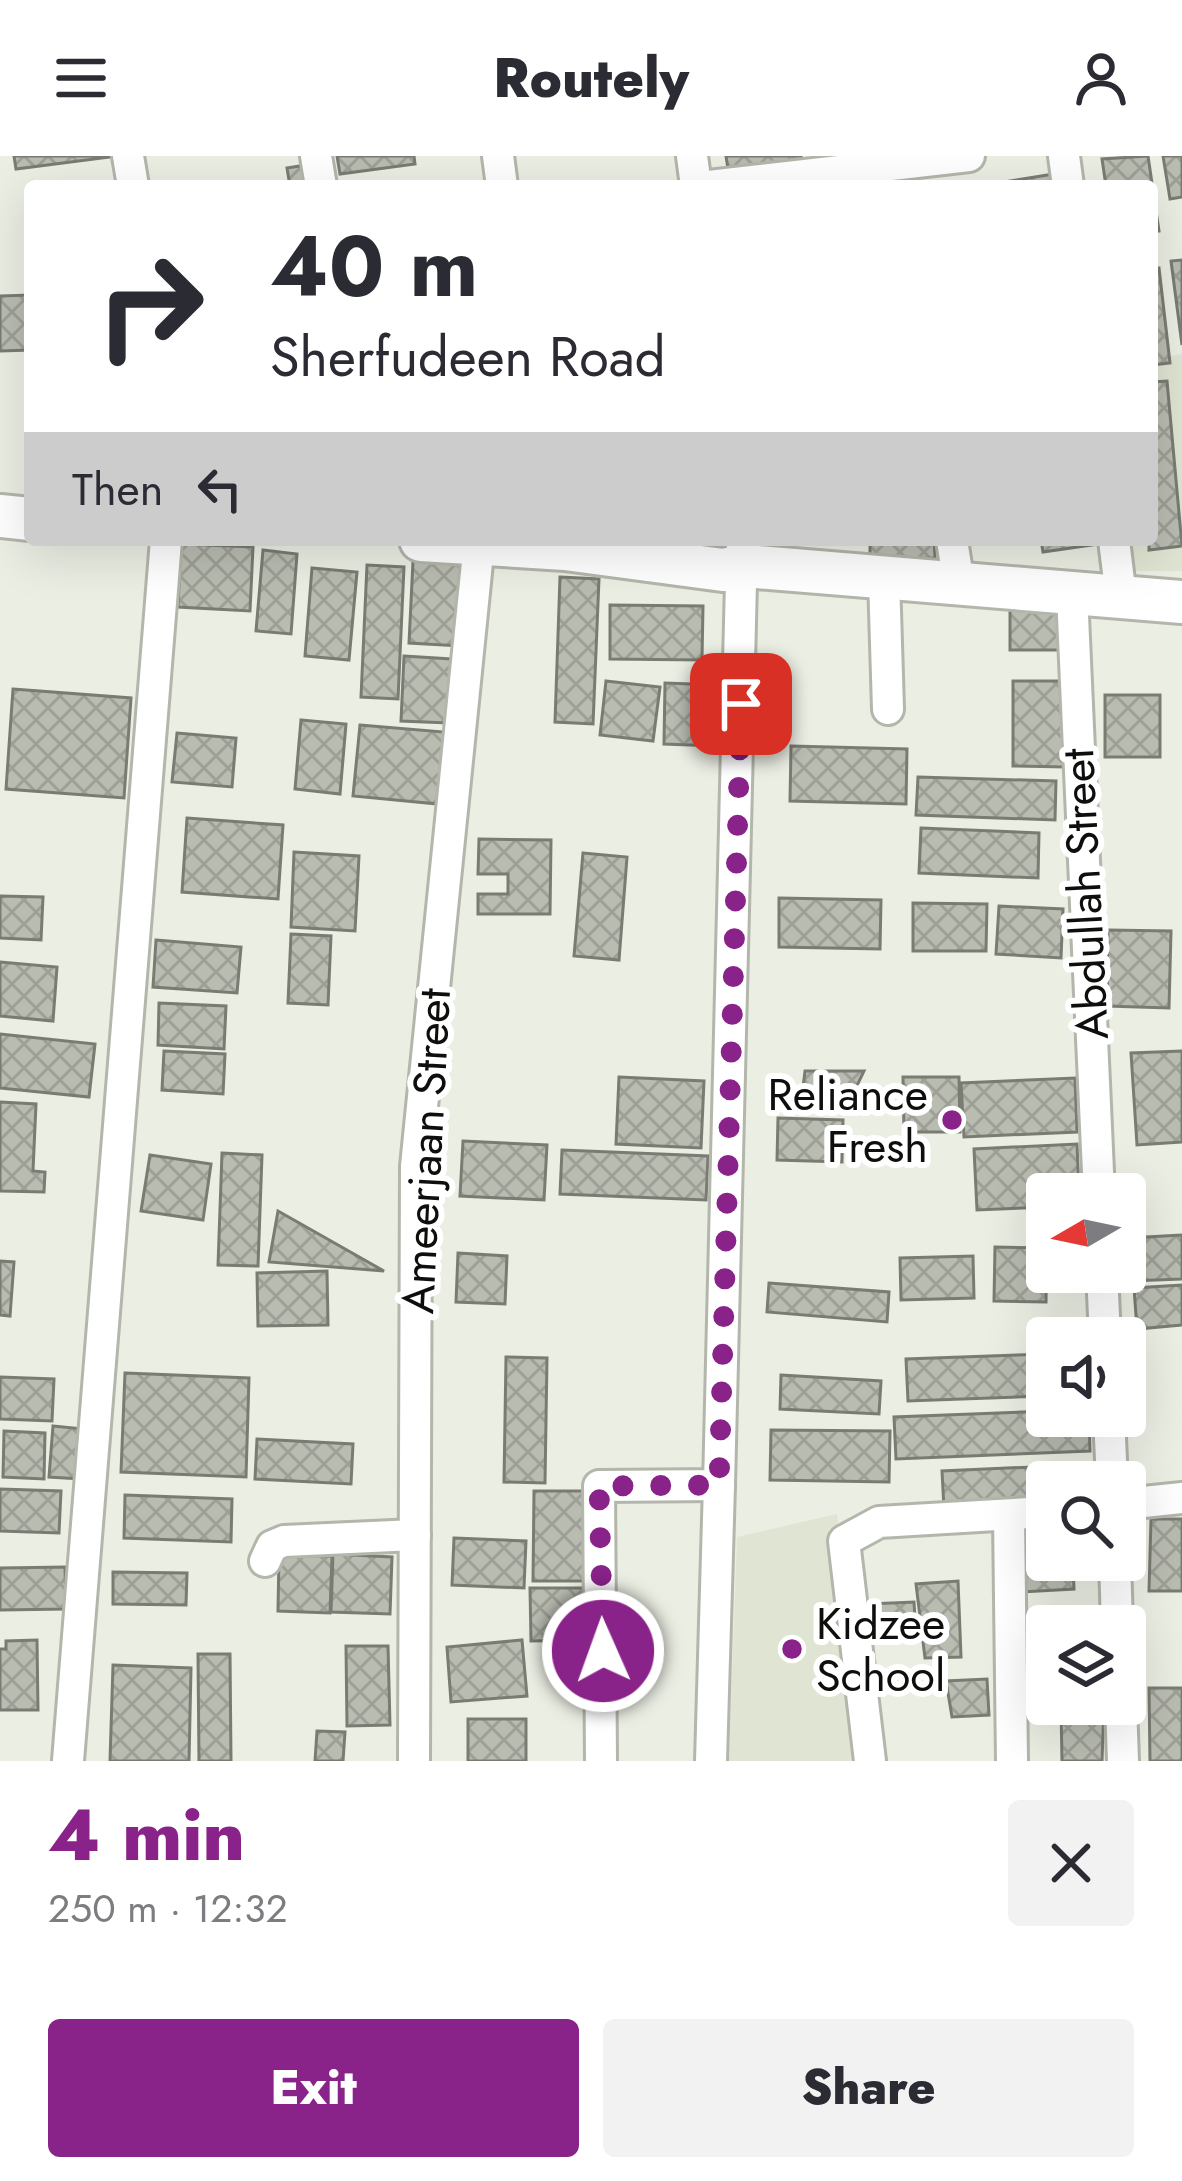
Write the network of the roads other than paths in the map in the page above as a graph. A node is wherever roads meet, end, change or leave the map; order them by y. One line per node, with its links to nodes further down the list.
1 (969, 156): 2 (street)
2 (899, 169): 3 (street)
3 (776, 180)
4 (166, 546): 25 (street)
5 (479, 546): 22 (street, Ameerjaan Street)
6 (576, 546): 9 (street)
7 (953, 546): 11 (street)
8 (1115, 546): 13 (street)
9 (743, 553): 10 (street); 17 (street)
10 (884, 578): 11 (street); 15 (street)
11 (958, 585): 12 (street)
12 (1072, 594): 13 (street); 16 (street, Abdullah Street)
13 (1121, 597): 14 (street)
14 (1182, 602)
15 (888, 709)
16 (1098, 1173)
17 (719, 1485): 27 (street); 28 (street)
18 (1182, 1498): 19 (street)
19 (1146, 1502)
20 (1026, 1514): 21 (street)
21 (1010, 1516): 29 (street); 30 (street)
22 (415, 1535): 23 (street); 26 (street, Ameerjaan Street)
23 (265, 1562)
24 (1121, 1725): 31 (street)
25 (68, 1761)
26 (414, 1761)
27 (601, 1761)
28 (711, 1761)
29 (870, 1761)
30 (1012, 1761)
31 (1123, 1761)

